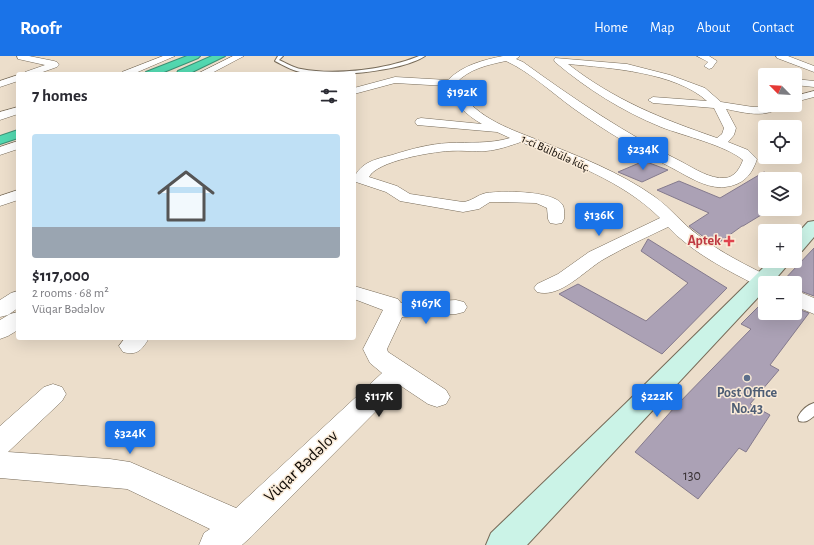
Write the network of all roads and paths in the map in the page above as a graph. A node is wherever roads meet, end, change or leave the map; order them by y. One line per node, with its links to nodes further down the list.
1 (171, 56): 15 (street)
2 (195, 56): 16 (highway)
3 (220, 56): 17 (highway)
4 (240, 56): 18 (street)
5 (281, 56): 6 (lane)
6 (424, 56)
7 (701, 56): 12 (street)
8 (780, 56): 13 (street)
9 (21, 57): 14 (street)
10 (511, 57): 20 (street); 41 (street)
11 (554, 58): 28 (street); 41 (street)
12 (709, 66)
13 (814, 69)
14 (34, 72)
15 (130, 72)
16 (155, 72)
17 (184, 72)
18 (206, 72)
19 (16, 79): 22 (street)
20 (451, 83): 24 (street); 37 (street, 1-ci Bülbülə küç.)
21 (802, 83): 23 (street)
22 (0, 84)
23 (814, 84)
24 (356, 90)
25 (814, 94): 26 (street)
26 (802, 97)
27 (653, 100): 28 (street)
28 (718, 105): 31 (street); 41 (street)
29 (802, 105): 30 (street)
30 (808, 106)
31 (758, 110)
32 (16, 111): 33 (street)
33 (0, 116)
34 (16, 122): 36 (highway)
35 (421, 122): 37 (street)
36 (0, 127)
37 (501, 129): 39 (street, 1-ci Bülbülə küç.)
38 (16, 135): 40 (highway)
39 (522, 138): 46 (street); 47 (street, 1-ci Bülbülə küç.)
40 (0, 140)
41 (719, 143)
42 (16, 146): 43 (street)
43 (0, 151)
44 (16, 195): 45 (street)
45 (0, 201)
46 (556, 219)
47 (670, 220): 52 (street, 1-ci Bülbülə küç.); 53 (street)
48 (814, 226): 49 (main road)
49 (802, 239)
50 (776, 268): 51 (main road)
51 (770, 276)
52 (758, 278)
53 (544, 288)
54 (758, 289): 73 (main road)
55 (356, 293): 61 (street)
56 (16, 299): 60 (street)
57 (802, 301): 59 (street)
58 (456, 307): 61 (street)
59 (814, 307)
60 (0, 310)
61 (394, 310): 64 (street)
62 (16, 320): 63 (street)
63 (0, 331)
64 (399, 372): 66 (street); 71 (street, Vüqar Bədəlov)
65 (53, 394): 69 (street)
66 (438, 397)
67 (814, 408): 68 (lane)
68 (804, 417)
69 (0, 443)
70 (0, 465): 71 (street)
71 (240, 526): 72 (street, Vüqar Bədəlov)
72 (216, 545)
73 (503, 545)

